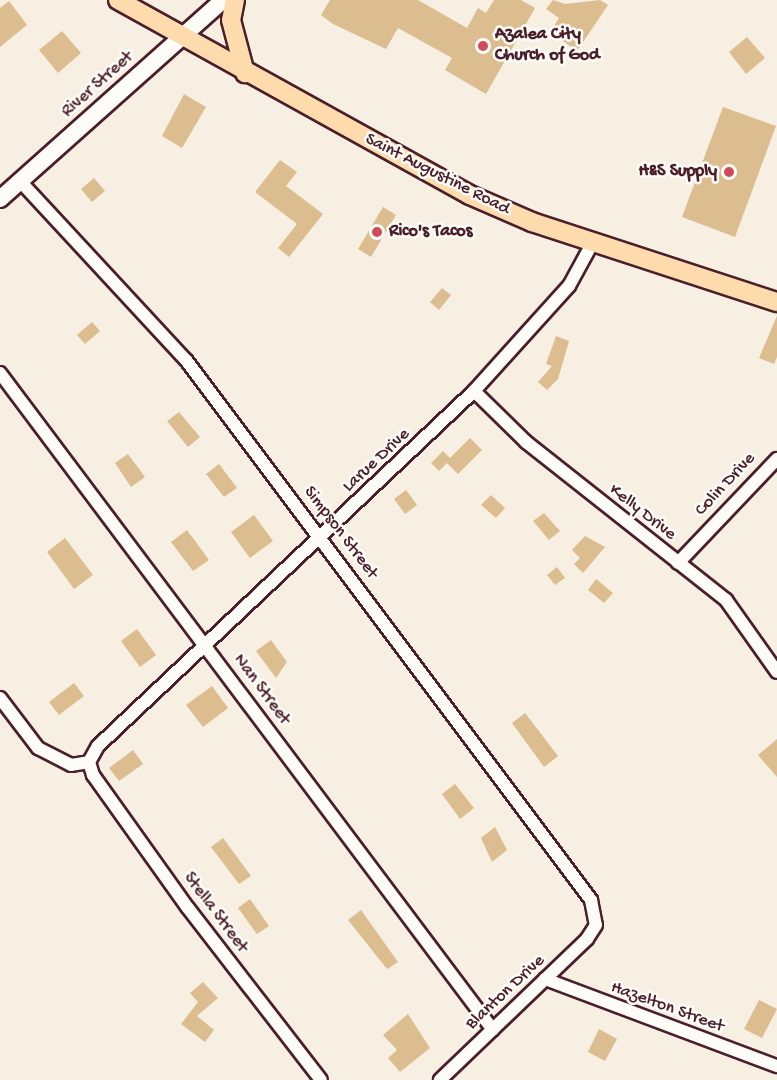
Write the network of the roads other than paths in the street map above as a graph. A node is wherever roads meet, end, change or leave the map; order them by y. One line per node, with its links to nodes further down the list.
1 (118, 0): 4 (main road, Saint Augustine Road)
2 (223, 0): 4 (street, River Street)
3 (235, 0): 5 (main road)
4 (182, 37): 5 (main road, Saint Augustine Road); 6 (street, River Street)
5 (245, 73): 8 (main road, Saint Augustine Road)
6 (20, 181): 7 (street, River Street); 13 (street, Simpson Street)
7 (0, 199)
8 (593, 242): 9 (main road, Saint Augustine Road); 11 (street, Larue Drive)
9 (777, 302)
10 (0, 373): 15 (street, Nan Street)
11 (474, 392): 13 (street, Larue Drive); 14 (street, Kelly Drive)
12 (777, 459): 14 (street, Colin Drive)
13 (321, 538): 15 (street, Larue Drive); 19 (street, Simpson Street)
14 (678, 563): 16 (street, Kelly Drive)
15 (205, 647): 18 (street, Larue Drive); 21 (street, Nan Street)
16 (777, 672)
17 (0, 698): 18 (street)
18 (89, 762): 23 (street, Stella Street)
19 (593, 930): 20 (street, Blanton Drive)
20 (545, 979): 21 (street, Blanton Drive); 22 (street, Hazelton Street)
21 (493, 1030): 24 (street, Blanton Drive)
22 (777, 1066)
23 (321, 1080)
24 (440, 1080)

